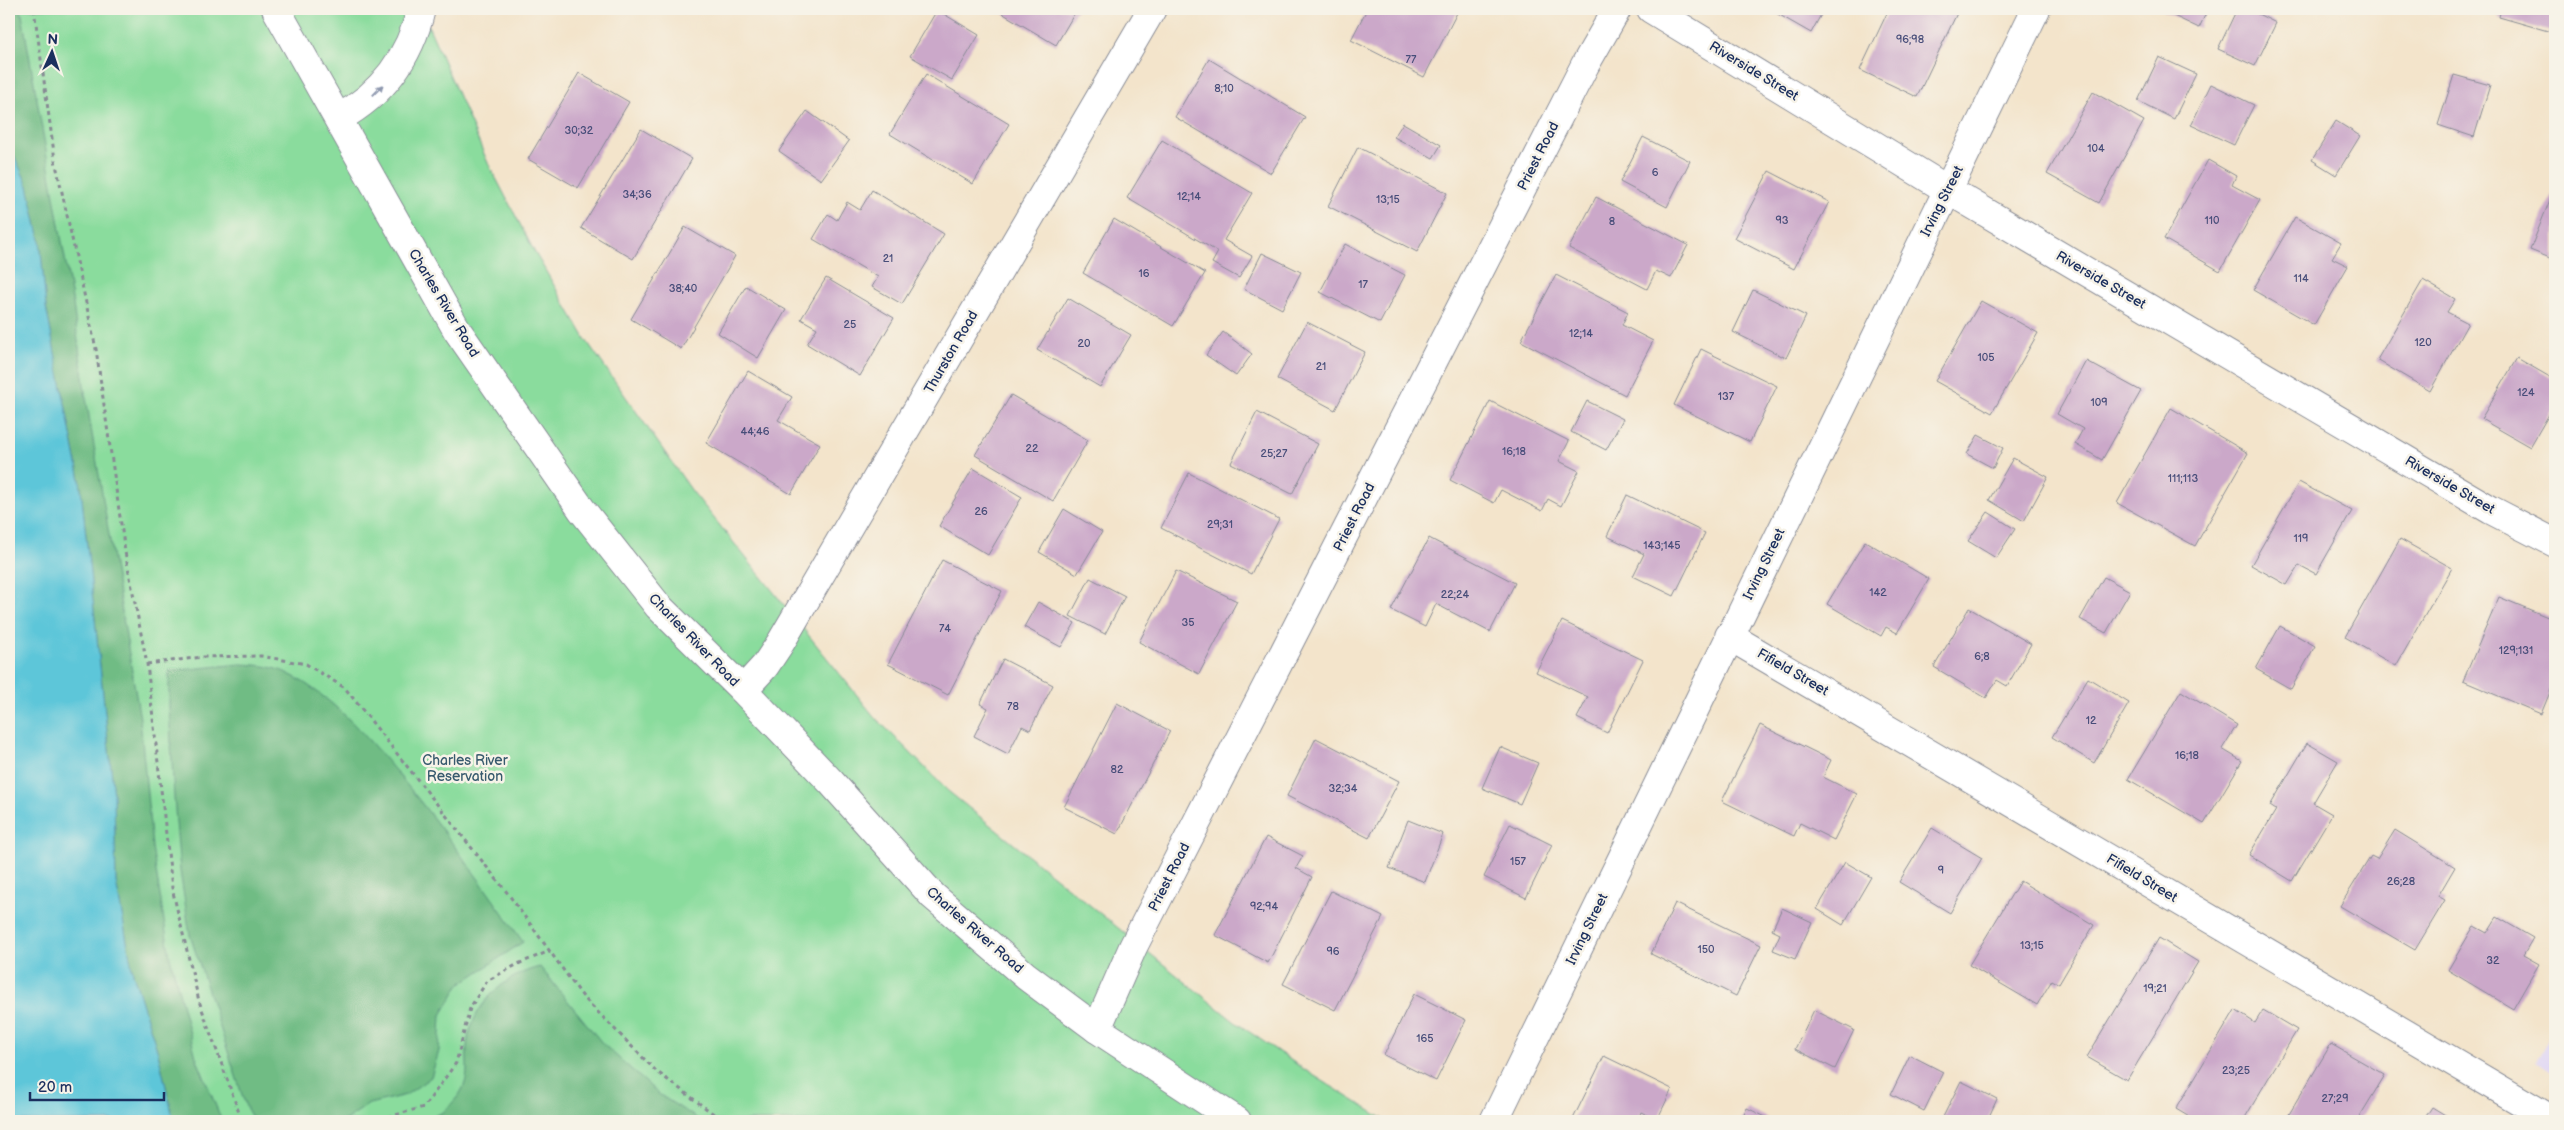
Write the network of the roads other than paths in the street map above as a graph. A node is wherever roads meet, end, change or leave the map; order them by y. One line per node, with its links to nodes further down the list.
1 (276, 9): 7 (street, Charles River Road)
2 (421, 9): 7 (street, one-way to 2)
3 (1152, 9): 11 (street, Thurston Road)
4 (1617, 9): 12 (street, Priest Road)
5 (1651, 9): 8 (street, Riverside Street)
6 (2036, 9): 8 (street, Irving Street)
7 (339, 118): 11 (street, Charles River Road)
8 (1948, 190): 9 (street, Riverside Street); 10 (street, Irving Street)
9 (2555, 543)
10 (1729, 636): 14 (street, Irving Street); 15 (street, Fifield Street)
11 (743, 690): 12 (street, Charles River Road)
12 (1098, 1028): 13 (street, Charles River Road)
13 (1237, 1121)
14 (1494, 1121)
15 (2554, 1121)

